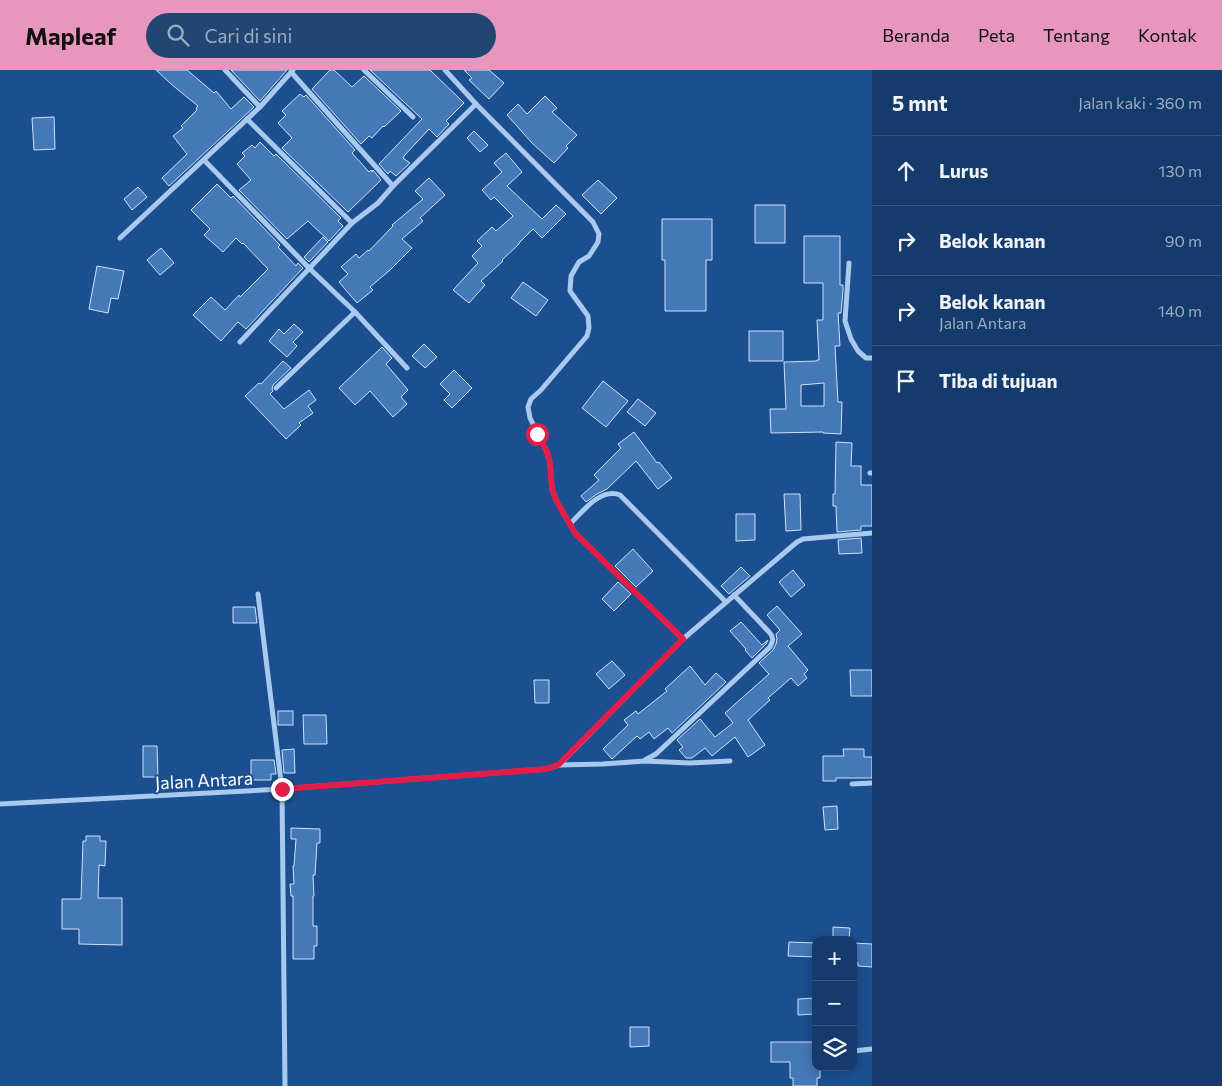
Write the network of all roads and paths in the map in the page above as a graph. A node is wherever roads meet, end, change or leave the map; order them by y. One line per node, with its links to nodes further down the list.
1 (225, 70): 6 (street)
2 (364, 70): 7 (street)
3 (445, 70): 5 (street)
4 (292, 71): 6 (street); 10 (street)
5 (476, 104): 10 (street); 20 (street)
6 (260, 107): 8 (street)
7 (412, 117)
8 (247, 120): 9 (street); 11 (street)
9 (204, 160): 12 (street); 14 (street)
10 (393, 186): 11 (street)
11 (352, 223): 14 (street)
12 (120, 238)
13 (849, 263): 17 (street)
14 (310, 268): 15 (street); 16 (street)
15 (355, 312): 18 (street); 19 (street)
16 (240, 342)
17 (872, 358)
18 (407, 368)
19 (276, 388)
20 (570, 524): 24 (street); 25 (street)
21 (872, 533): 23 (street)
22 (258, 594): 31 (street)
23 (734, 595): 24 (street); 26 (street)
24 (726, 602): 25 (street)
25 (683, 639): 28 (street)
26 (645, 761): 27 (street, Jalan Antara); 28 (street, Jalan Antara)
27 (730, 761)
28 (558, 765): 31 (street, Jalan Antara)
29 (872, 783): 30 (street)
30 (852, 784)
31 (282, 789): 32 (street, Jalan Antara); 35 (street)
32 (0, 804)
33 (872, 1049): 34 (street)
34 (857, 1051)
35 (285, 1086)

